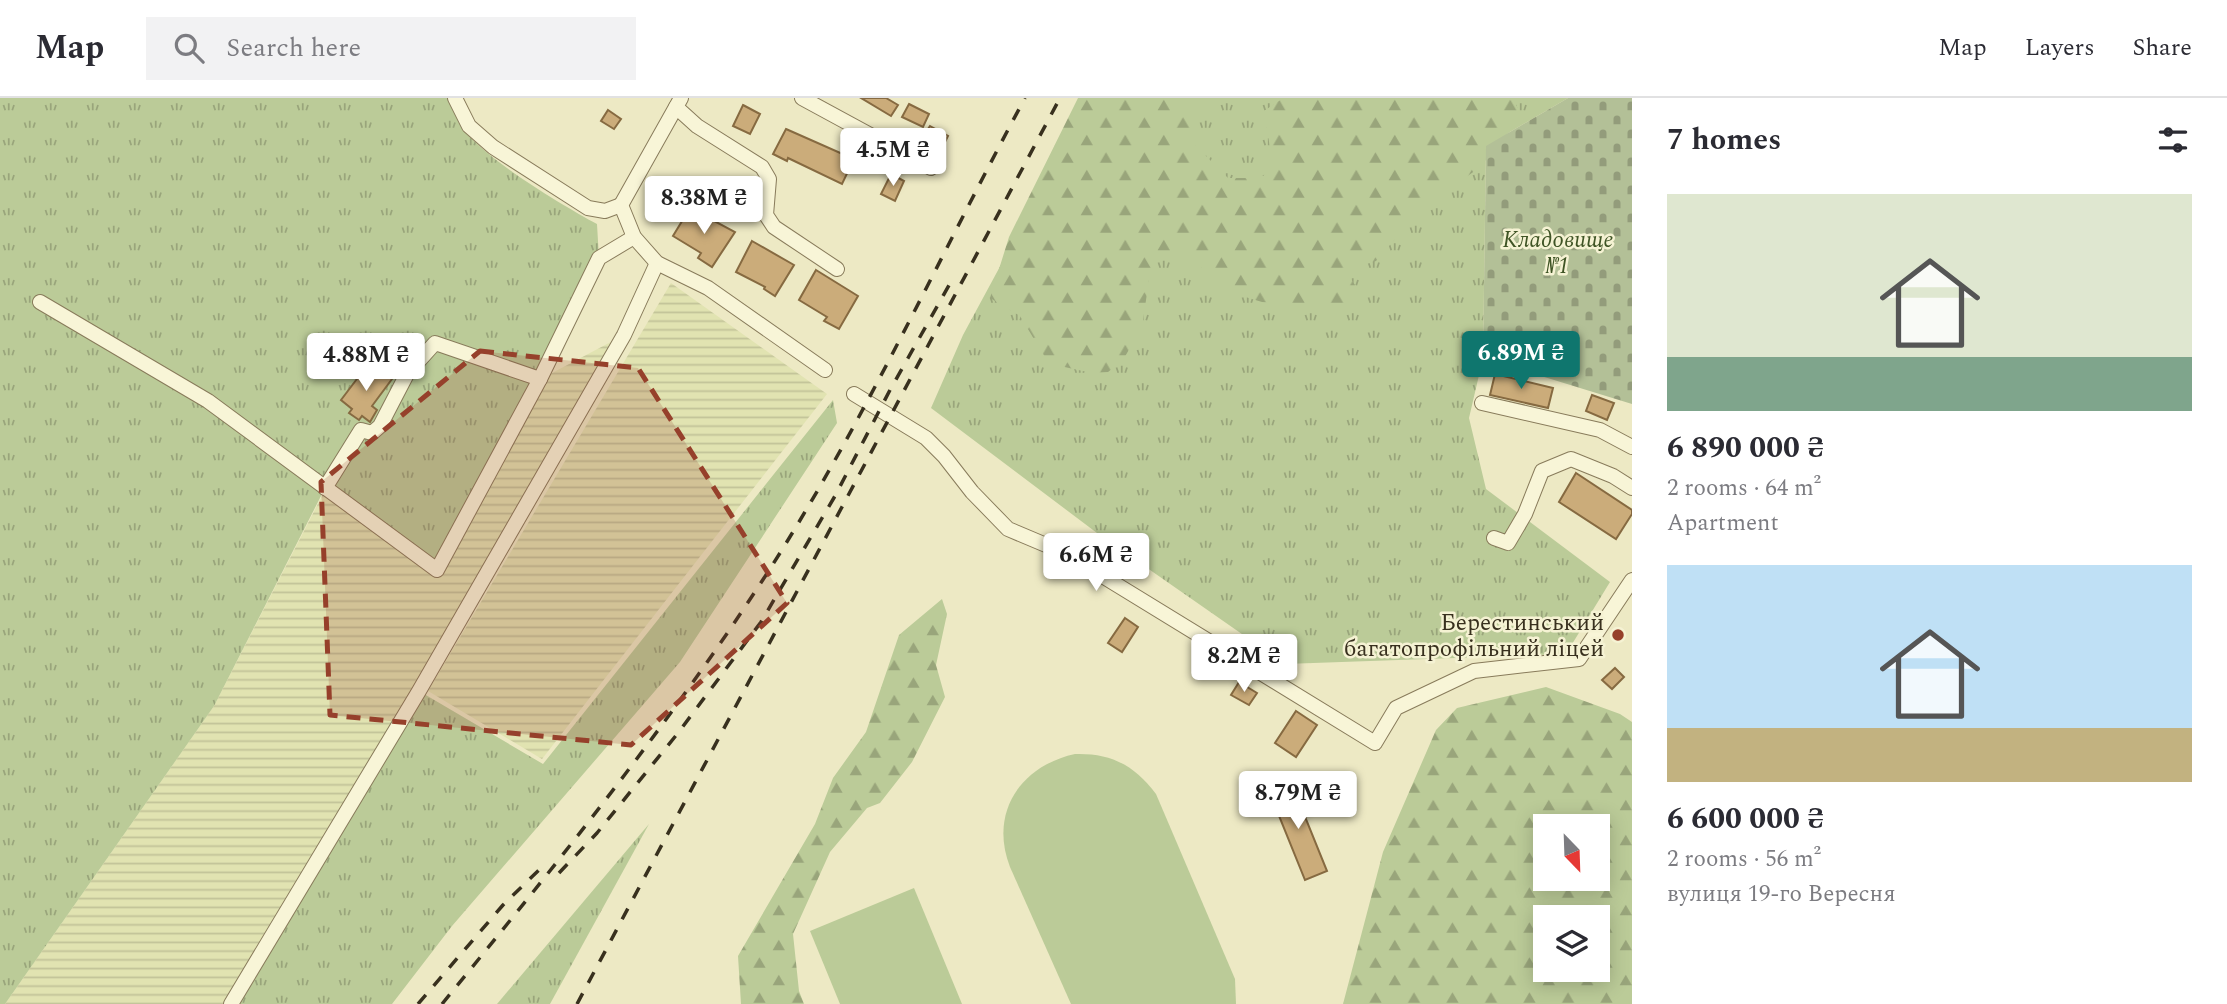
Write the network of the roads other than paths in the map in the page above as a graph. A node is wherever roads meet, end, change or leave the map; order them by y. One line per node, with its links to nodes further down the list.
1 (455, 98): 5 (street)
2 (802, 98): 4 (street)
3 (678, 102): 5 (street); 8 (street)
4 (931, 168)
5 (621, 205): 6 (street)
6 (634, 237): 7 (street); 11 (street)
7 (657, 263): 10 (street); 19 (street)
8 (837, 269)
9 (40, 302): 15 (street)
10 (825, 370)
11 (540, 379): 15 (street); 15 (street)
12 (854, 394): 18 (street)
13 (1482, 403): 14 (street)
14 (1632, 447)
15 (325, 488)
16 (1632, 488): 17 (street)
17 (1494, 538)
18 (1632, 580)
19 (231, 1004)

